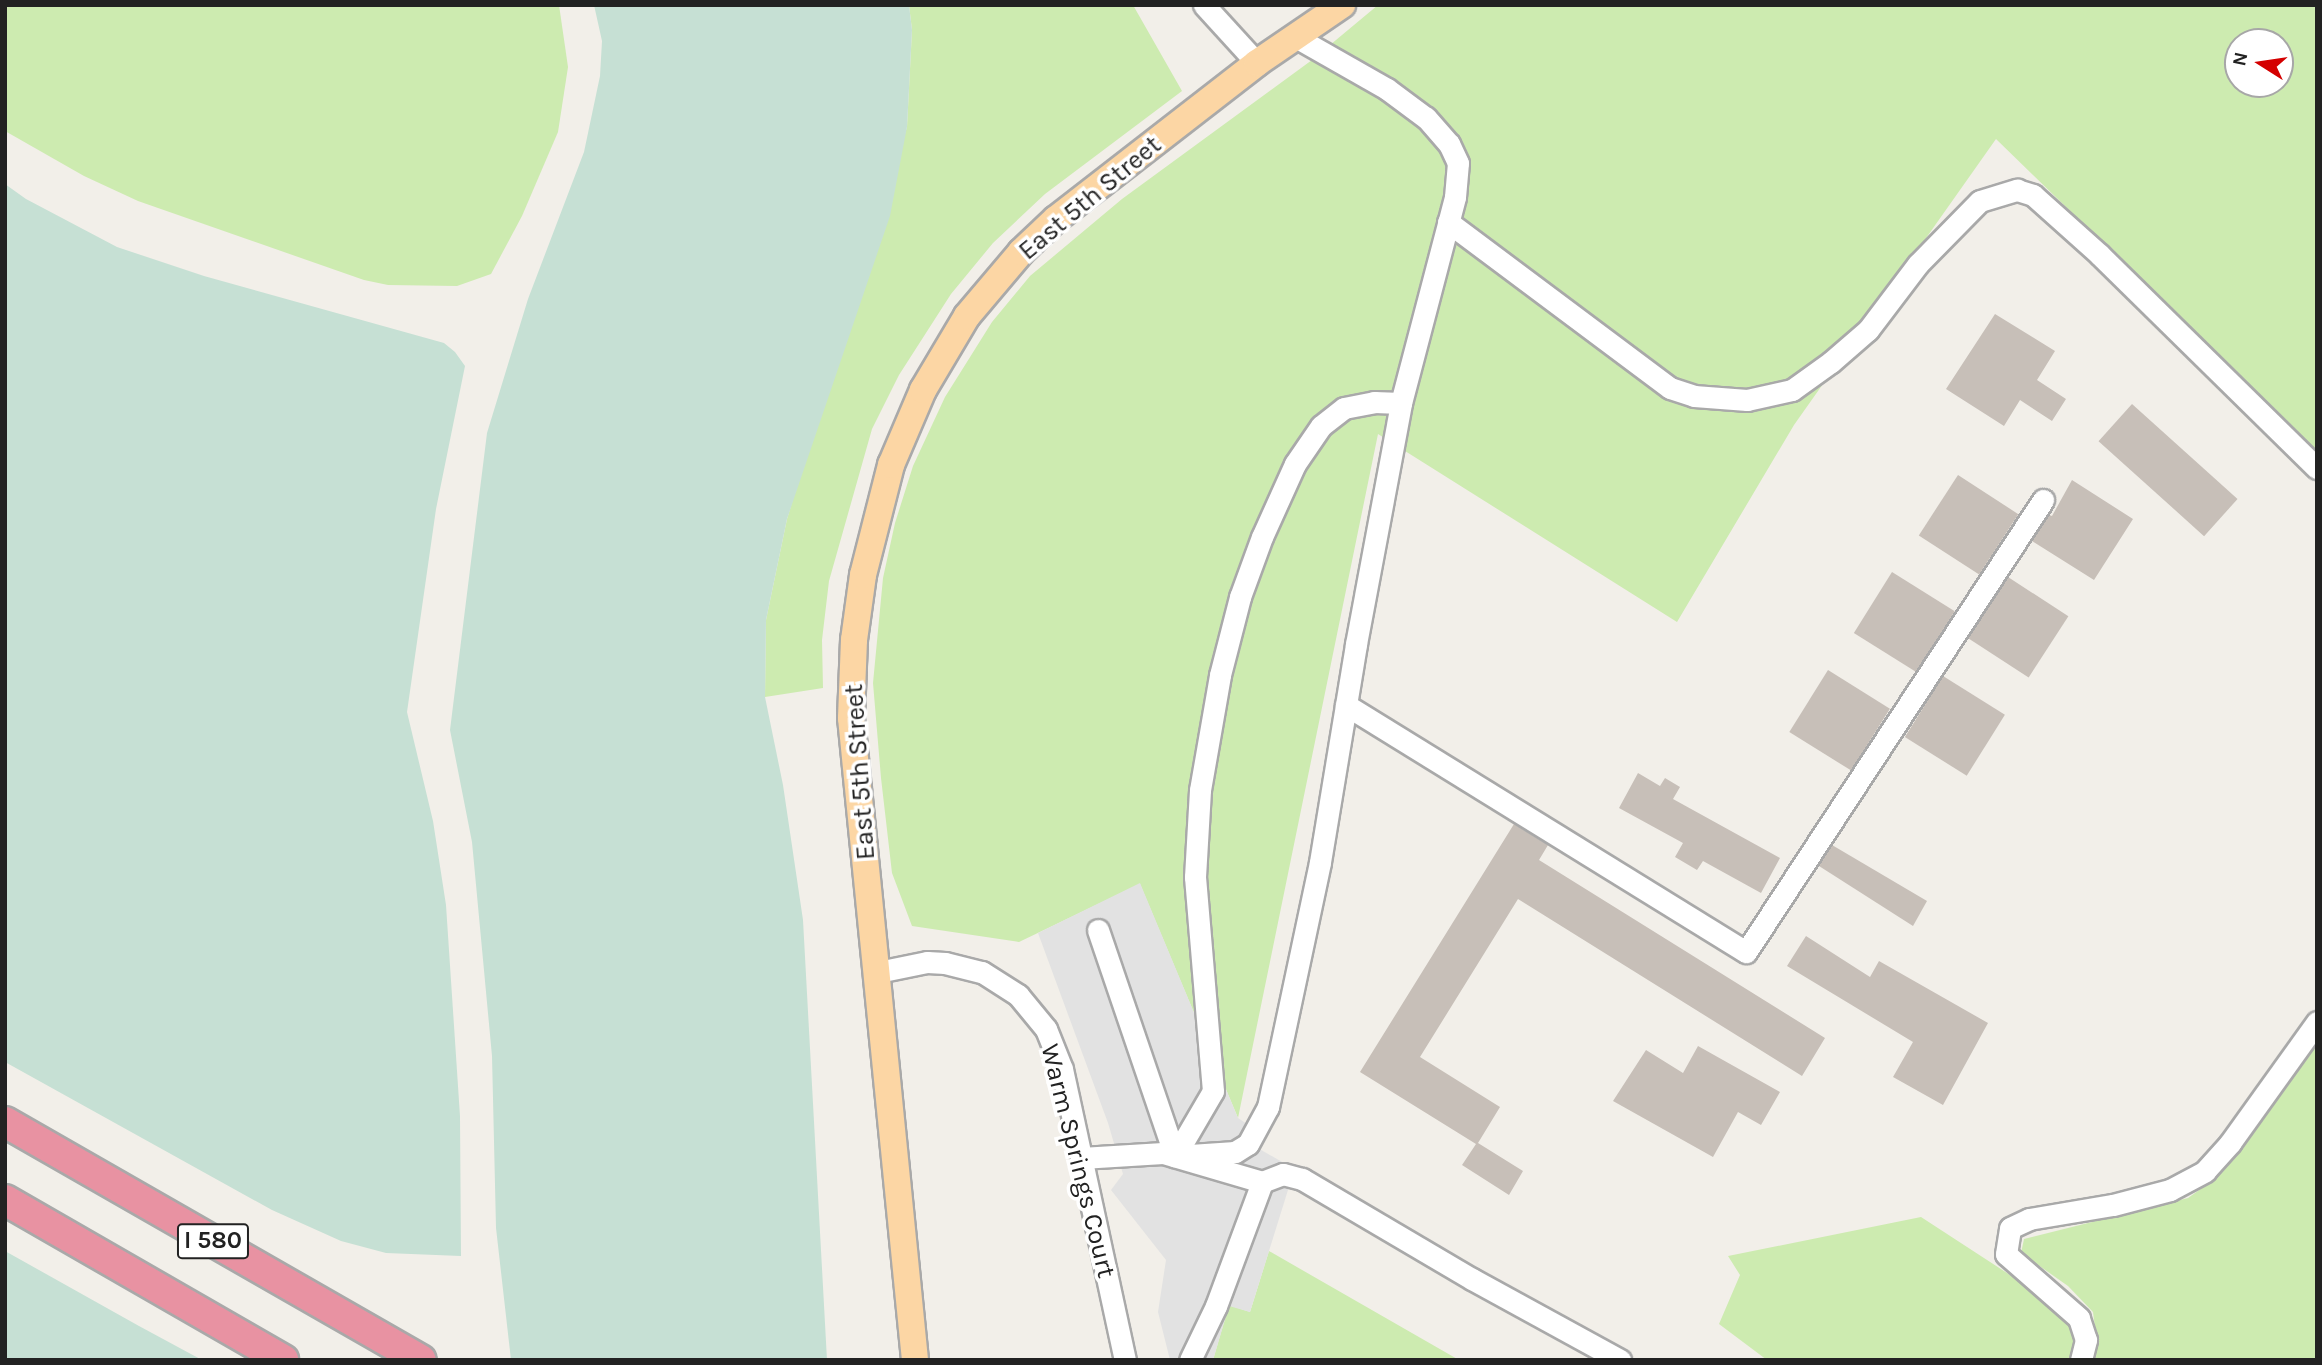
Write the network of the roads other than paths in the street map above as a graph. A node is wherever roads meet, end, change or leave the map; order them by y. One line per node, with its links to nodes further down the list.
1 (1204, 5): 4 (street)
2 (1342, 5): 3 (main road, East 5th Street)
3 (1296, 37): 4 (main road, East 5th Street); 5 (street)
4 (1258, 64): 11 (main road, East 5th Street)
5 (1448, 222): 6 (street); 7 (street)
6 (1401, 404): 9 (street); 14 (street)
7 (2317, 468)
8 (2043, 500): 9 (street)
9 (1346, 705): 14 (street)
10 (1098, 930): 14 (street)
11 (878, 972): 15 (street, Warm Springs Court); 20 (main road, East 5th Street)
12 (2317, 1022): 24 (street)
13 (5, 1122): 19 (highway, I 580)
14 (1175, 1156): 15 (street); 16 (street)
15 (1081, 1158): 21 (street, Warm Springs Court)
16 (1262, 1182): 22 (street); 23 (street)
17 (5, 1200): 18 (highway, I 580)
18 (283, 1360)
19 (421, 1360)
20 (915, 1360)
21 (1125, 1360)
22 (1190, 1360)
23 (1620, 1360)
24 (2081, 1360)

